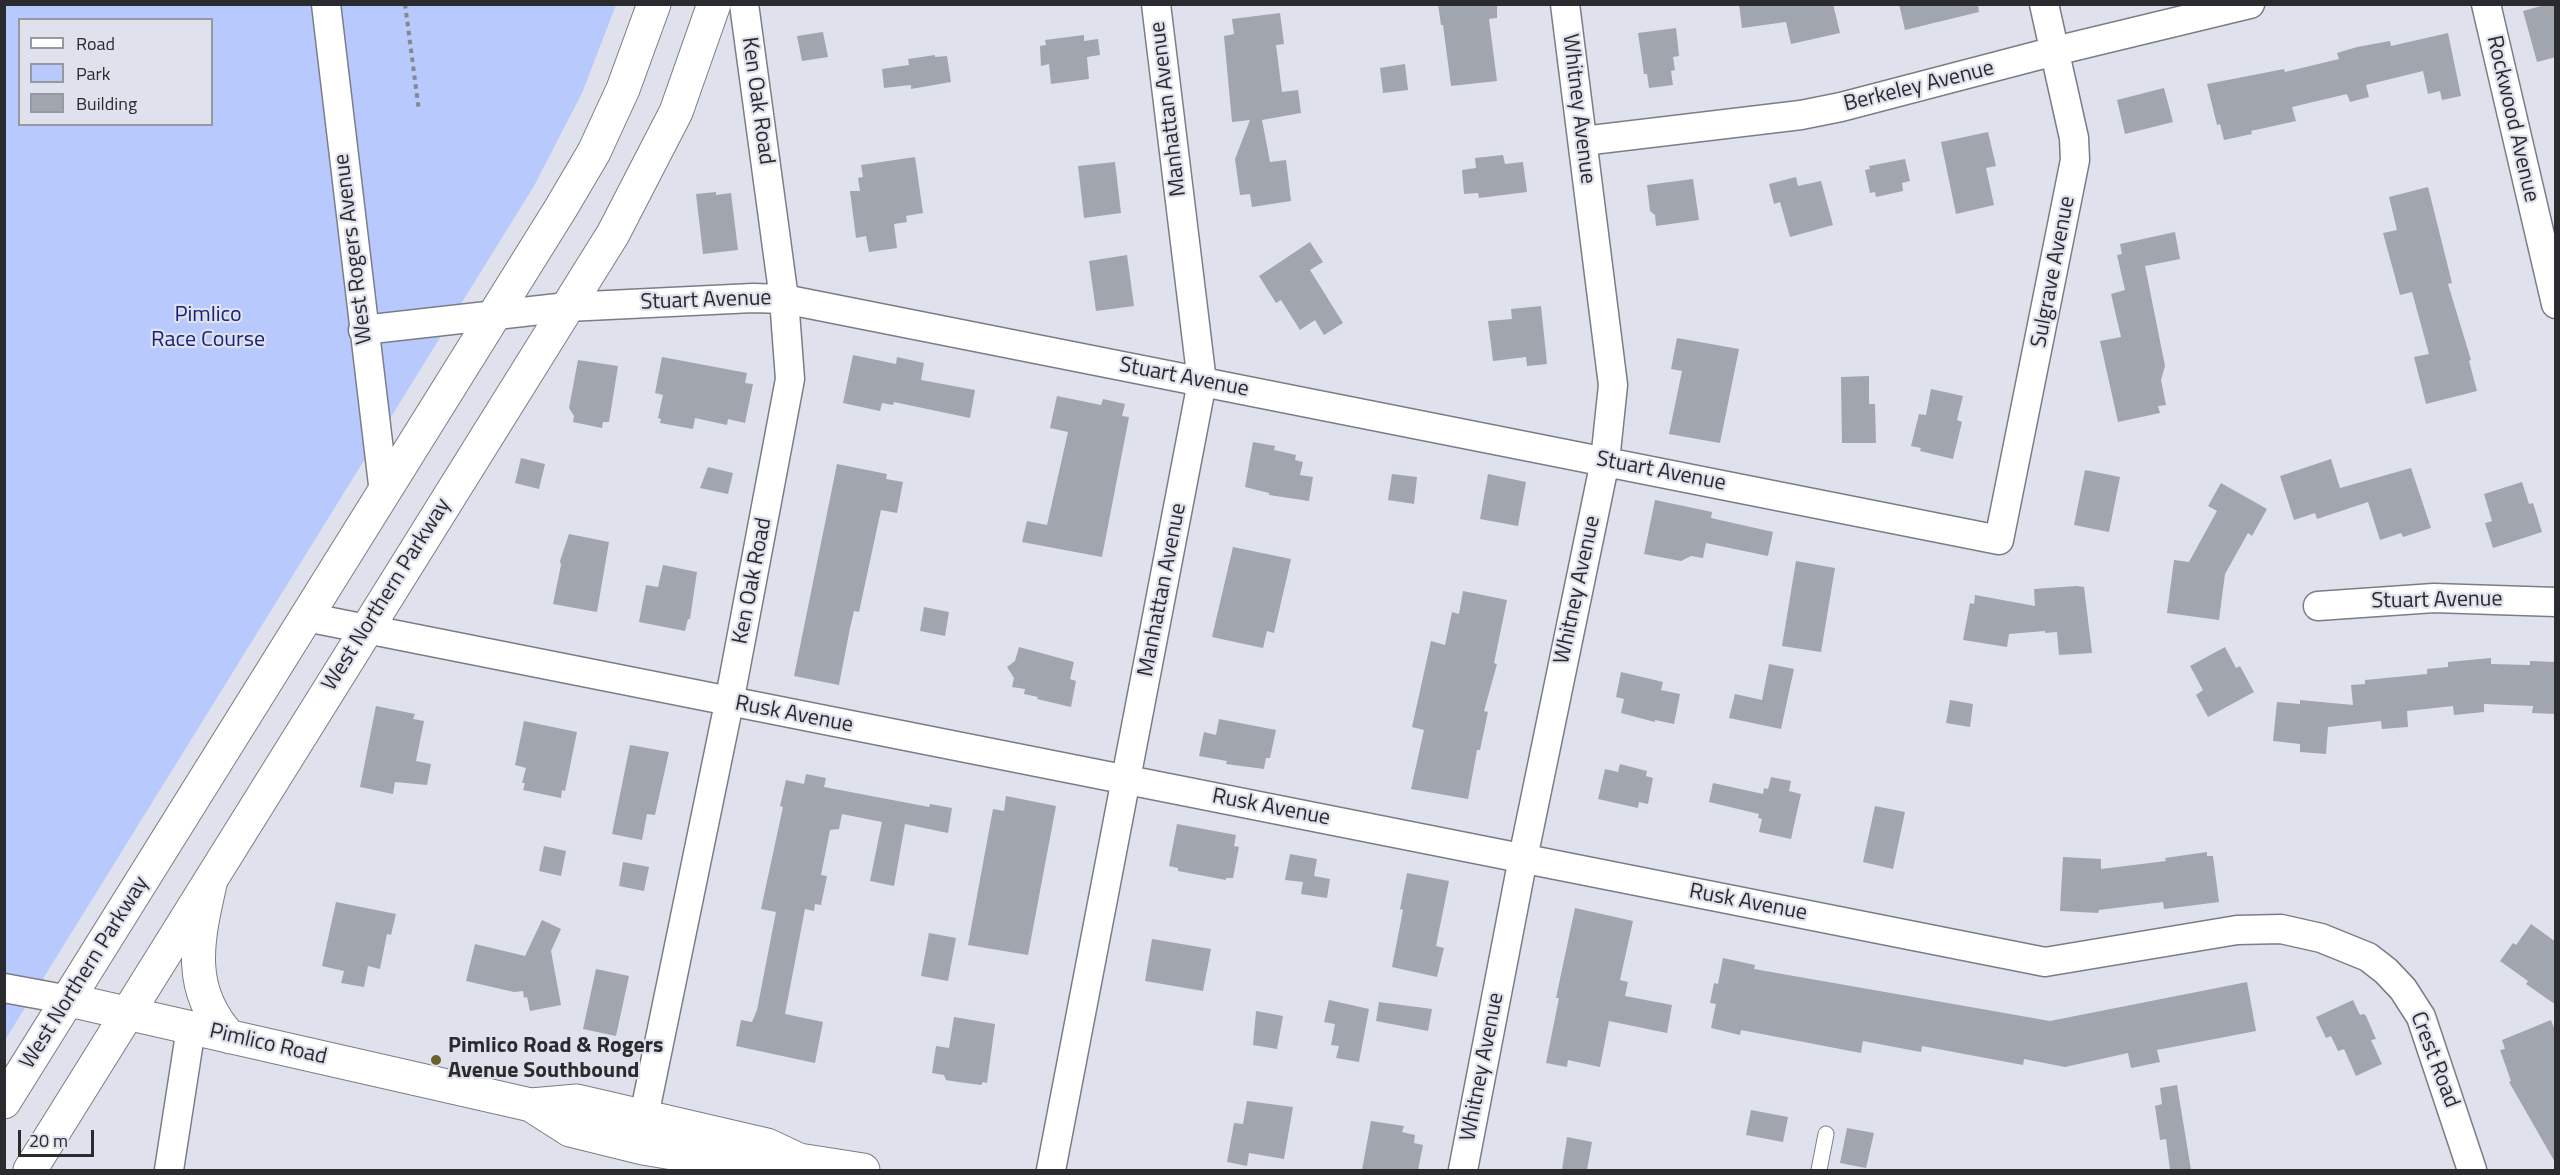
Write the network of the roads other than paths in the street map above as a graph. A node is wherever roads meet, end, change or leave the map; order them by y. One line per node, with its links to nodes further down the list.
1 (326, 4): 16 (street, West Rogers Avenue)
2 (654, 4): 15 (main road, West Northern Parkway)
3 (714, 4): 14 (main road, West Northern Parkway)
4 (744, 4): 12 (street, Ken Oak Road)
5 (1156, 4): 17 (street, Manhattan Avenue)
6 (1565, 4): 11 (street, Whitney Avenue)
7 (2044, 4): 10 (street, Sulgrave Avenue)
8 (2250, 4): 10 (street, Berkeley Avenue)
9 (2486, 4): 13 (street, Rockwood Avenue)
10 (2055, 51): 11 (street, Berkeley Avenue); 20 (street, Sulgrave Avenue)
11 (1583, 141): 18 (street, Whitney Avenue)
12 (784, 299): 14 (street, Stuart Avenue); 17 (street, Stuart Avenue); 25 (street, Ken Oak Road)
13 (2556, 304)
14 (567, 307): 15 (street, Stuart Avenue); 24 (main road, West Northern Parkway)
15 (495, 315): 16 (street, Stuart Avenue); 19 (main road, West Northern Parkway)
16 (363, 330): 19 (street, West Rogers Avenue)
17 (1202, 382): 18 (street, Stuart Avenue); 26 (street, Manhattan Avenue)
18 (1605, 461): 20 (street, Stuart Avenue); 27 (street, Whitney Avenue)
19 (384, 493): 23 (main road, West Northern Parkway)
20 (1999, 540)
21 (2556, 602): 22 (street, Stuart Avenue)
22 (2318, 606)
23 (306, 617): 24 (street, Rusk Avenue); 31 (main road, West Northern Parkway)
24 (365, 630): 25 (street, Rusk Avenue); 28 (main road, West Northern Parkway)
25 (729, 703): 26 (street, Rusk Avenue); 37 (street, Ken Oak Road)
26 (1127, 780): 27 (street, Rusk Avenue); 44 (street, Manhattan Avenue)
27 (1523, 858): 29 (street, Rusk Avenue); 45 (street, Whitney Avenue)
28 (211, 877): 32 (main road, West Northern Parkway); 34 (main road)
29 (2237, 930): 47 (street, Crest Road)
30 (4, 988): 31 (street, Pimlico Road)
31 (69, 1000): 32 (main road, Pimlico Road); 35 (main road, West Northern Parkway)
32 (128, 1013): 33 (main road, Pimlico Road); 42 (main road, West Northern Parkway)
33 (192, 1028): 34 (main road, Pimlico Road); 43 (street)
34 (230, 1037): 36 (main road, Pimlico Road)
35 (4, 1102)
36 (531, 1105): 37 (main road, Pimlico Road); 39 (main road, Pimlico Road)
37 (644, 1116): 39 (street); 40 (main road, Pimlico Road)
38 (1826, 1134): 46 (lane)
39 (658, 1150): 40 (main road, Pimlico Road)
40 (798, 1165): 41 (main road, Pimlico Road)
41 (845, 1169)
42 (30, 1170)
43 (169, 1170)
44 (1052, 1170)
45 (1463, 1170)
46 (1819, 1170)
47 (2472, 1170)

